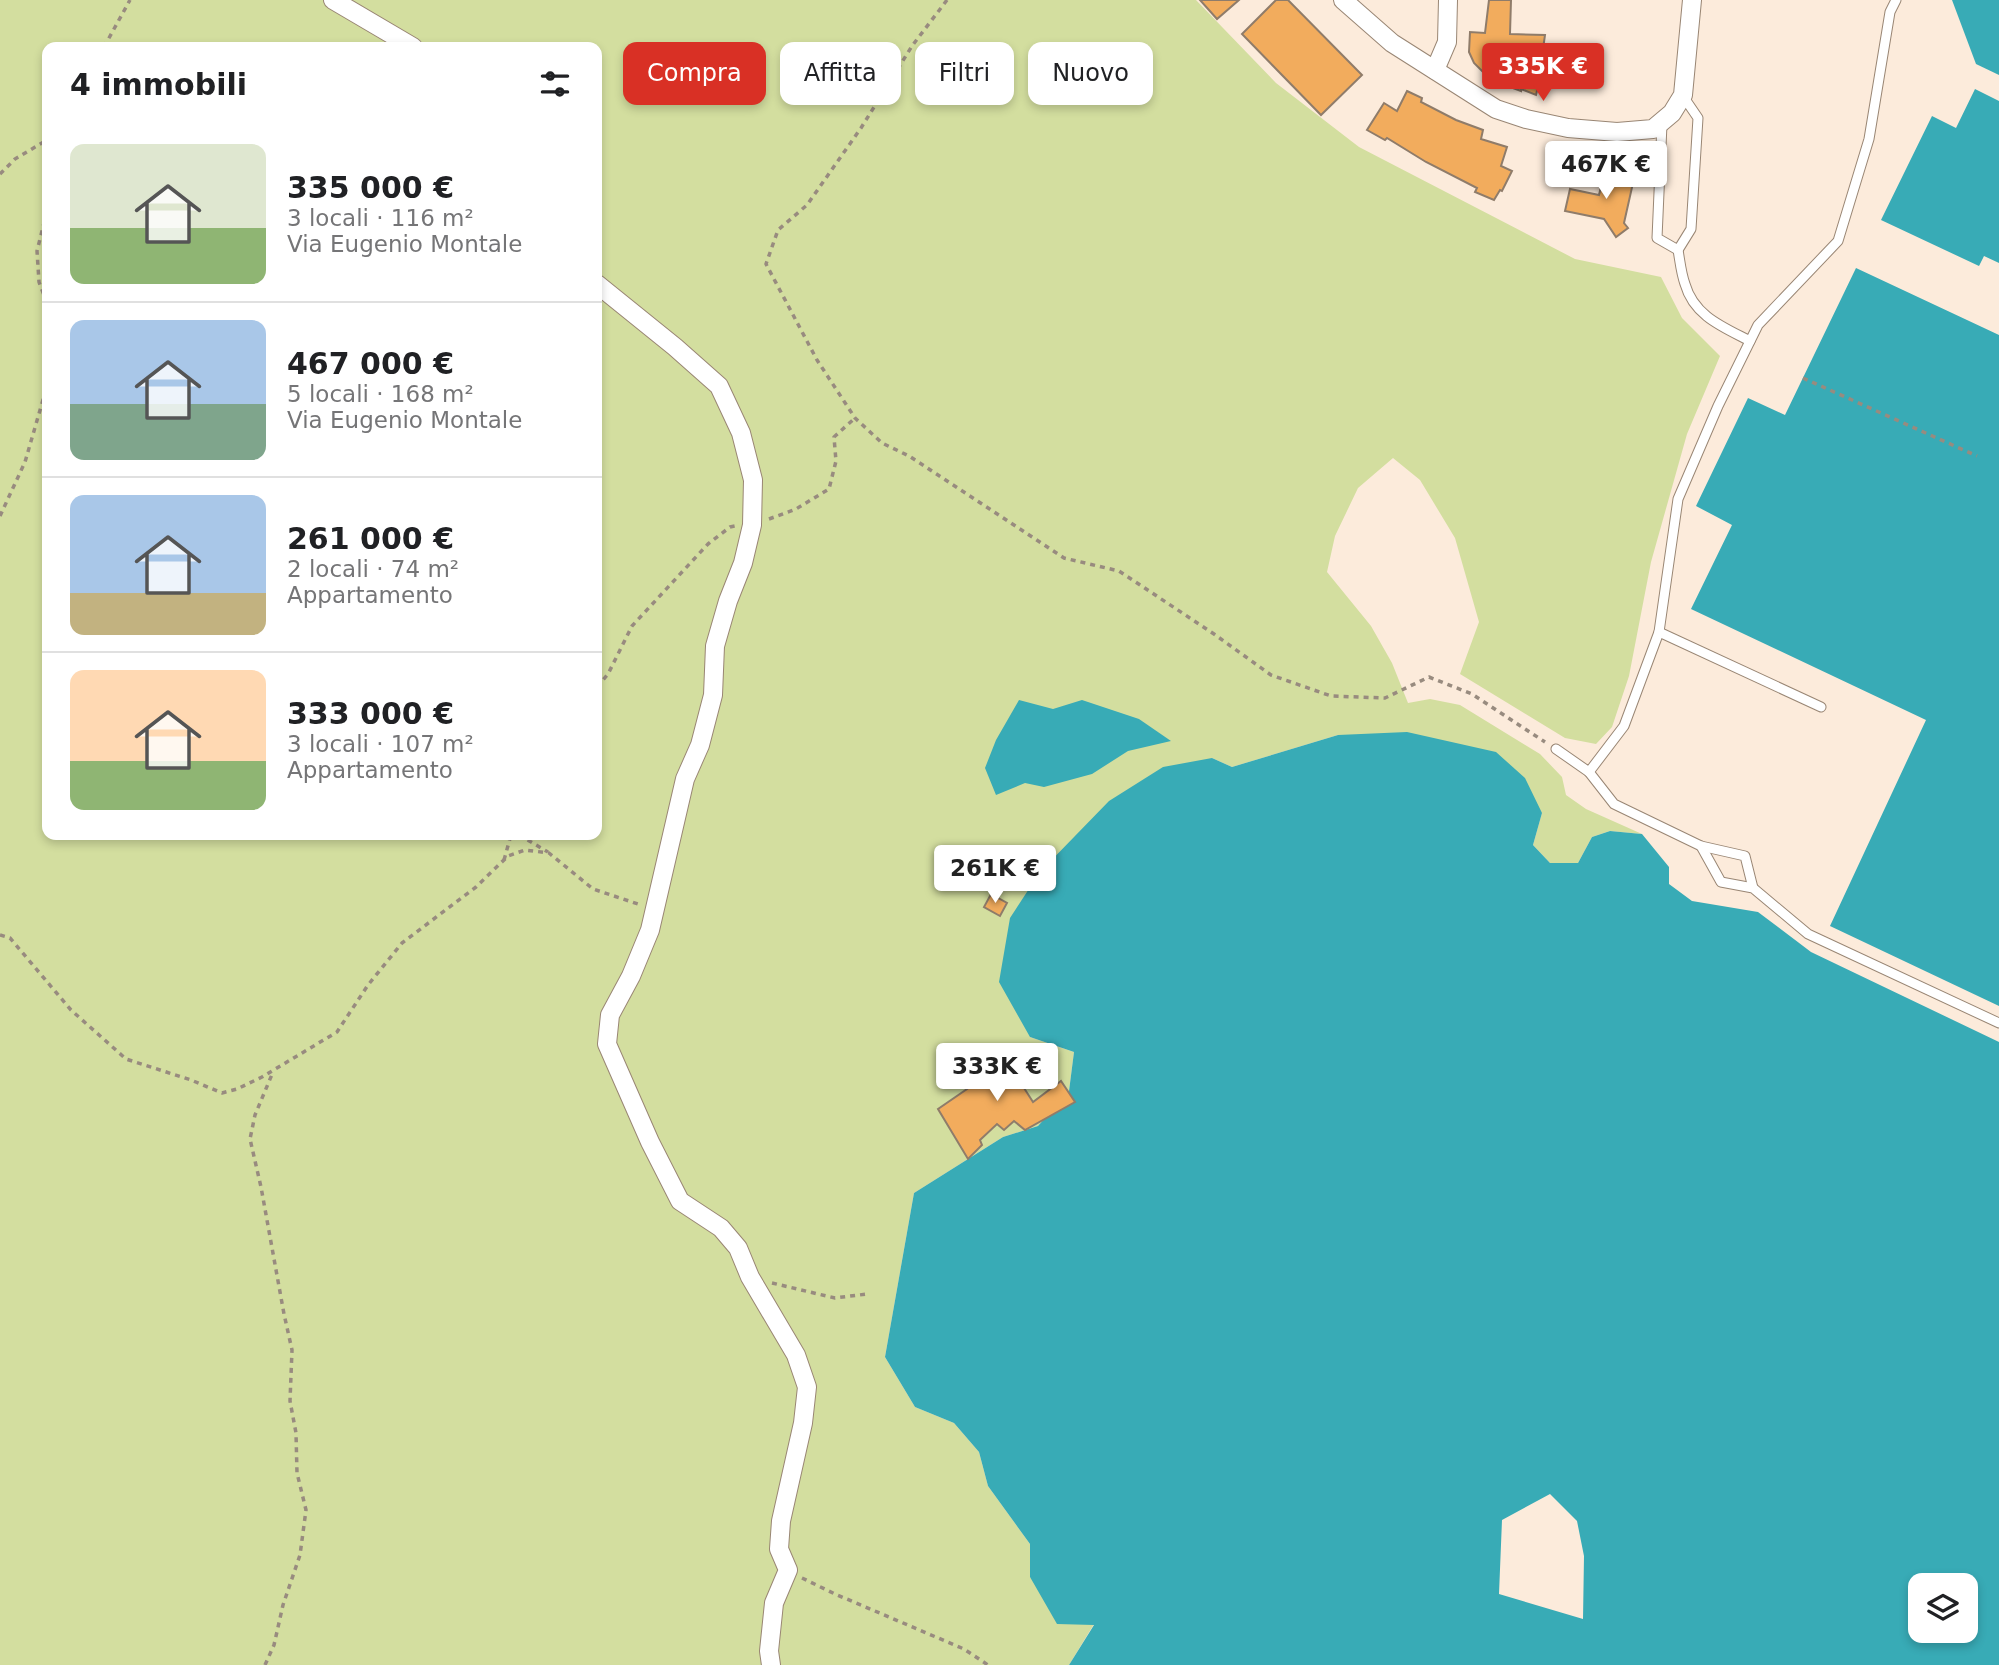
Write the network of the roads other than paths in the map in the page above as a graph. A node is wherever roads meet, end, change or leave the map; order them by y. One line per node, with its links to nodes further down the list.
1 (333, 0): 6 (street)
2 (1343, 0): 7 (street)
3 (1448, 0): 7 (street)
4 (1692, 0): 8 (street)
5 (1896, 0): 12 (lane)
6 (404, 42)
7 (1435, 70): 9 (street)
8 (1682, 95): 9 (street); 10 (lane)
9 (1662, 122): 10 (lane)
10 (1678, 250): 12 (lane)
11 (602, 288): 20 (street)
12 (1750, 341): 13 (lane)
13 (1660, 632): 14 (lane); 16 (lane)
14 (1821, 708)
15 (1556, 749): 16 (lane)
16 (1589, 772): 17 (lane)
17 (1701, 846): 18 (lane); 18 (lane)
18 (1753, 888): 19 (lane)
19 (1999, 1023)
20 (771, 1665)

